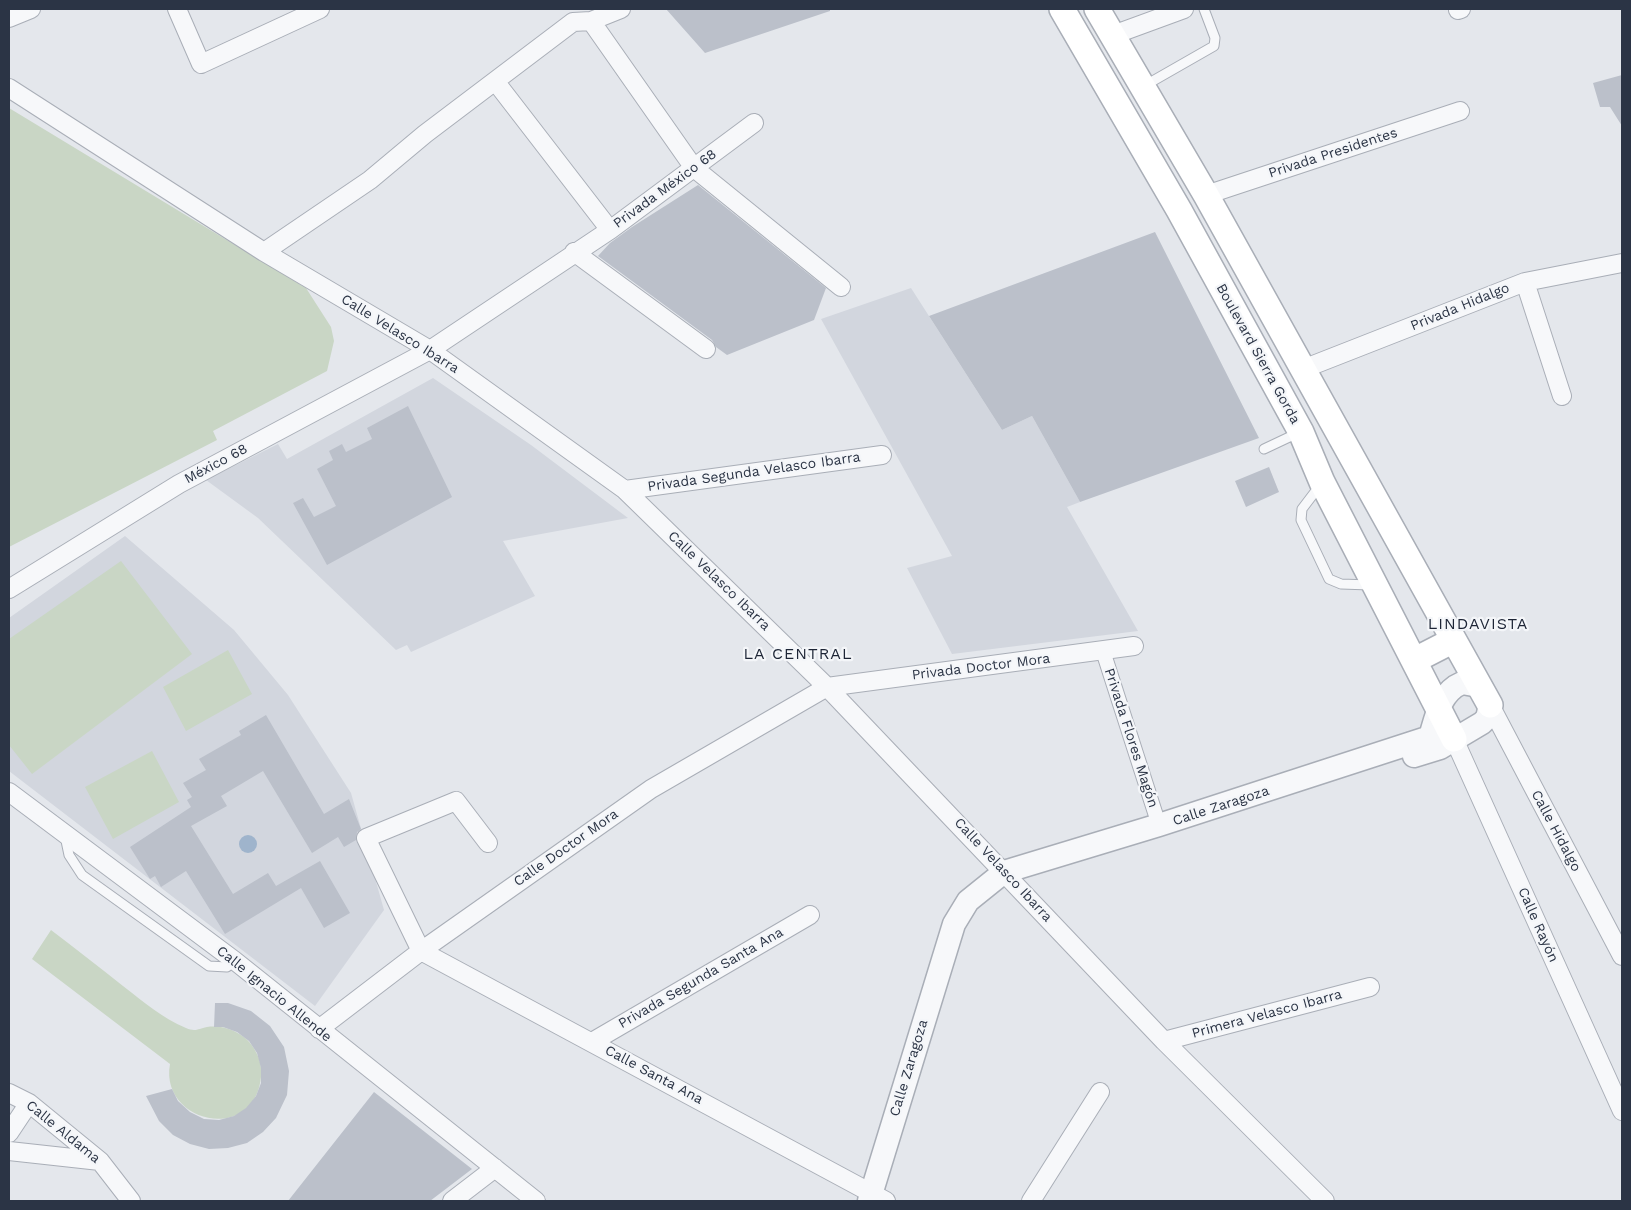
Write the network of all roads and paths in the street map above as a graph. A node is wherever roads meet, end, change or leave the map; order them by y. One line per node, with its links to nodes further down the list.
1 (31, 9): 9 (street)
2 (177, 9): 3 (street)
3 (320, 9)
4 (621, 9): 10 (street)
5 (1062, 9): 30 (main road, Boulevard Sierra Gorda)
6 (1097, 9): 11 (main road)
7 (1184, 9): 11 (street)
8 (1204, 9): 14 (lane)
9 (9, 18)
10 (591, 21): 12 (street); 17 (street)
11 (1113, 35): 14 (main road)
12 (495, 81): 19 (street); 20 (street)
13 (9, 88): 20 (street, Calle Velasco Ibarra)
14 (1142, 88): 18 (main road)
15 (1460, 111): 18 (street, Privada Presidentes)
16 (754, 123): 17 (street, Privada México 68)
17 (694, 168): 19 (street, Privada México 68); 24 (street)
18 (1206, 195): 27 (main road)
19 (610, 230): 21 (street, Privada México 68)
20 (264, 252): 26 (street, Calle Velasco Ibarra)
21 (574, 252): 25 (street); 26 (street, Privada México 68)
22 (1622, 263): 23 (street, Privada Hidalgo)
23 (1525, 282): 27 (street, Privada Hidalgo); 28 (street)
24 (841, 287)
25 (706, 349)
26 (430, 350): 34 (street, Calle Velasco Ibarra); 36 (street, México 68)
27 (1302, 369): 29 (main road)
28 (1562, 396)
29 (1328, 415): 30 (main road); 37 (main road)
30 (1300, 432): 31 (lane); 33 (main road, Boulevard Sierra Gorda)
31 (1264, 449)
32 (882, 455): 34 (street, Privada Segunda Velasco Ibarra)
33 (1322, 482): 35 (main road, Boulevard Sierra Gorda); 35 (lane)
34 (625, 490): 41 (street, Calle Velasco Ibarra)
35 (1376, 585): 40 (main road, Boulevard Sierra Gorda)
36 (9, 589)
37 (1452, 641): 40 (main road); 42 (main road)
38 (1134, 646): 39 (street, Privada Doctor Mora)
39 (1103, 651): 41 (street, Privada Doctor Mora); 46 (street, Privada Flores Magón)
40 (1415, 660): 43 (main road, Boulevard Sierra Gorda)
41 (827, 687): 48 (street, Calle Velasco Ibarra); 50 (street, Calle Doctor Mora)
42 (1484, 696): 43 (street); 44 (street); 51 (street, Calle Hidalgo)
43 (1438, 707): 44 (main road, Boulevard Sierra Gorda); 46 (street, Calle Zaragoza)
44 (1454, 739): 48 (street, Calle Zaragoza); 59 (street, Calle Rayón)
45 (9, 792): 53 (street, Calle Ignacio Allende)
46 (1159, 826): 48 (street, Calle Zaragoza)
47 (488, 843): 50 (street)
48 (1009, 877): 54 (street, Calle Velasco Ibarra); 64 (street, Calle Zaragoza)
49 (810, 915): 55 (street, Privada Segunda Santa Ana)
50 (421, 951): 53 (street, Calle Doctor Mora); 55 (street, Calle Santa Ana)
51 (1622, 956)
52 (1370, 987): 54 (street, Primera Velasco Ibarra)
53 (319, 1029): 63 (street, Calle Ignacio Allende)
54 (1164, 1041): 69 (street, Calle Velasco Ibarra)
55 (592, 1042): 64 (street, Calle Santa Ana)
56 (1100, 1092): 68 (street)
57 (9, 1093): 58 (street, Calle Aldama)
58 (29, 1102): 60 (street); 62 (street, Calle Aldama)
59 (1622, 1111)
60 (9, 1134)
61 (9, 1151): 62 (street)
62 (100, 1161): 65 (street, Calle Aldama)
63 (495, 1168): 66 (street); 67 (street, Calle Ignacio Allende)
64 (875, 1198)
65 (131, 1201)
66 (452, 1201)
67 (536, 1201)
68 (1031, 1201)
69 (1325, 1201)

